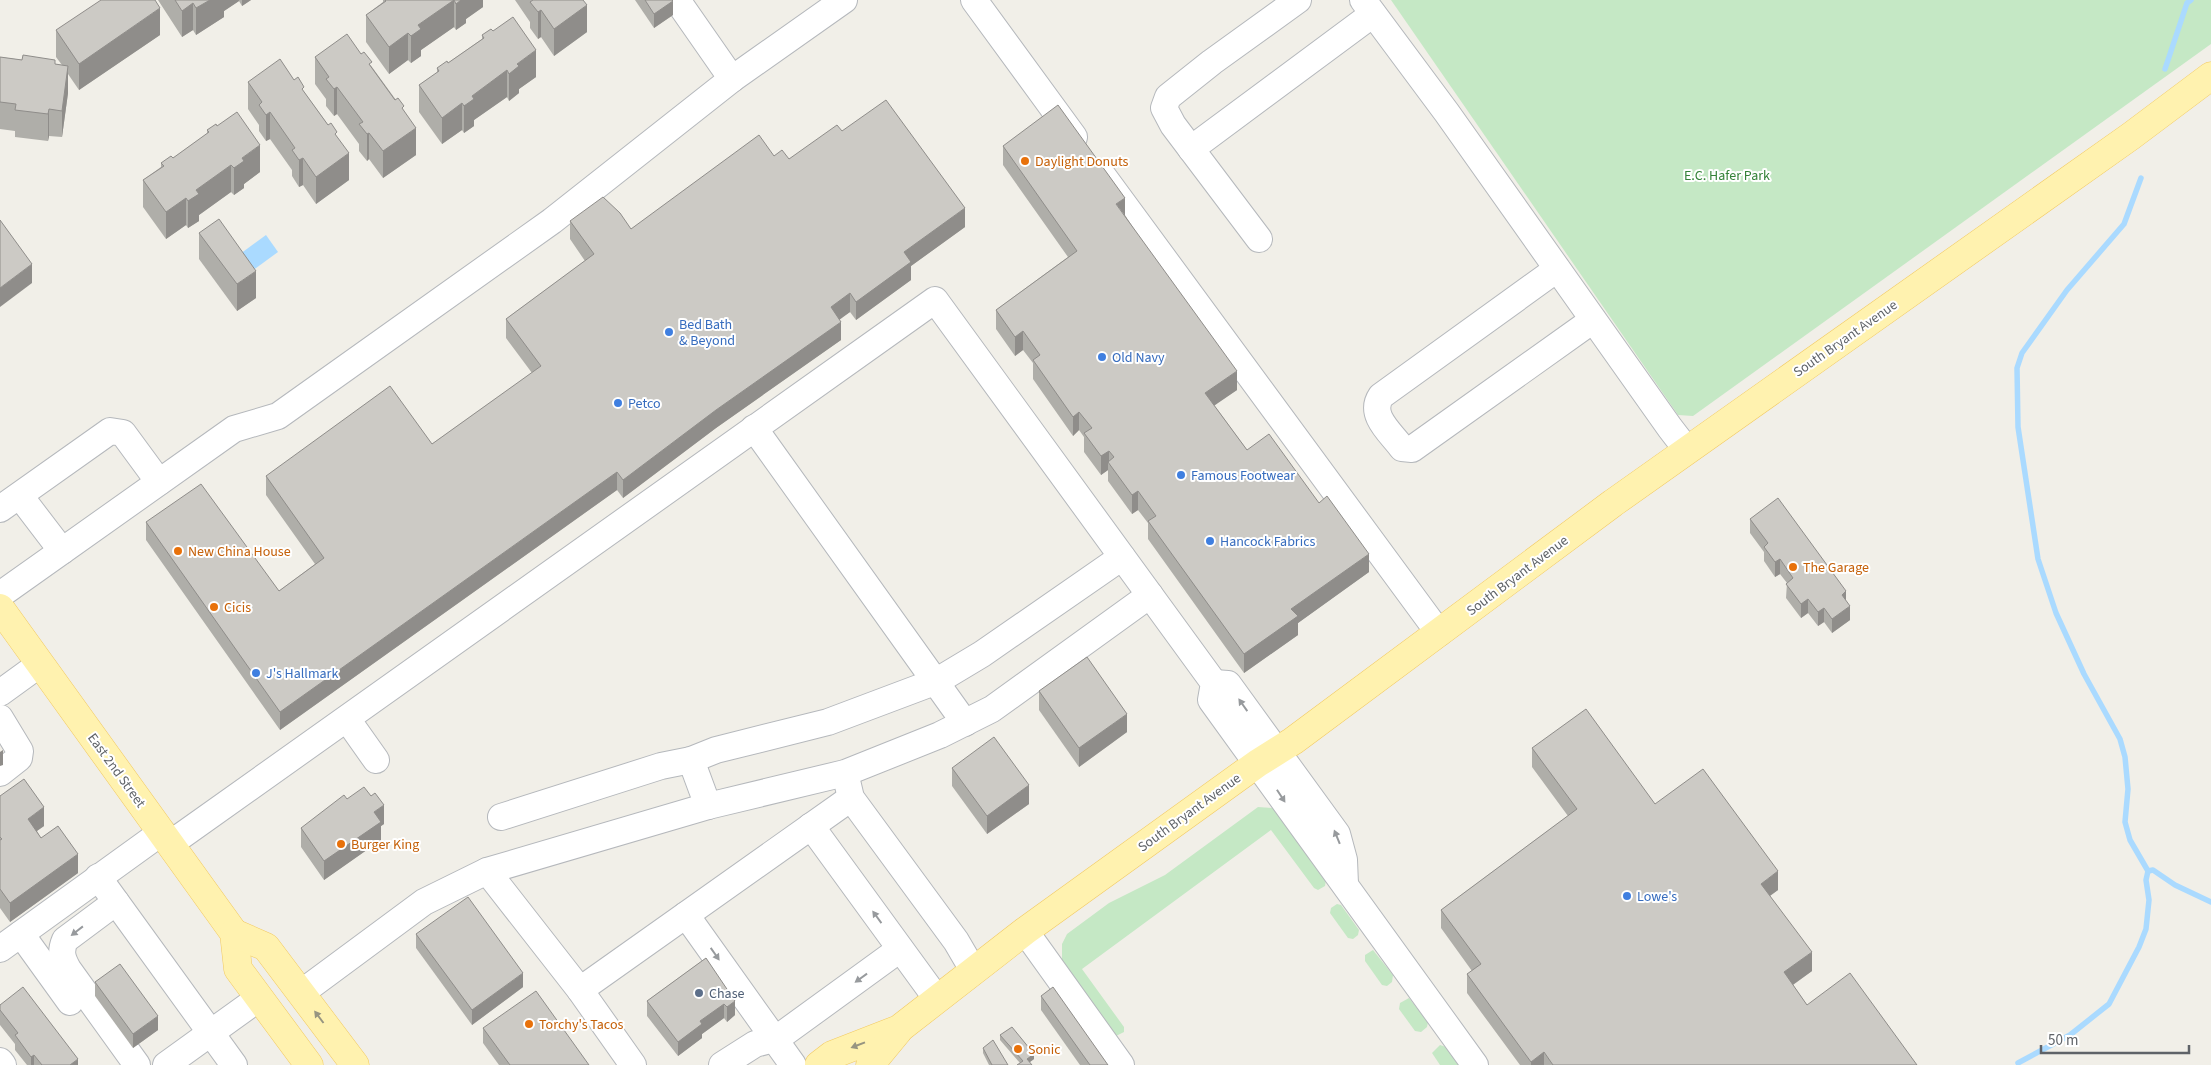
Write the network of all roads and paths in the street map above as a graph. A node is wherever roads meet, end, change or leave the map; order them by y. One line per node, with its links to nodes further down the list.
1 (844, 0): 7 (lane)
2 (974, 0): 21 (lane)
3 (1298, 0): 8 (lane)
4 (689, 4): 7 (lane)
5 (1368, 7): 8 (lane); 10 (lane)
6 (2211, 76): 13 (main road, South Bryant Avenue)
7 (732, 79): 14 (lane)
8 (1191, 149): 9 (lane)
9 (1259, 239)
10 (1557, 268): 11 (lane); 11 (lane)
11 (1593, 320): 13 (lane)
12 (754, 428): 17 (lane); 23 (lane); 26 (lane)
13 (1688, 450): 21 (main road, South Bryant Avenue)
14 (159, 482): 15 (lane); 16 (lane)
15 (10, 502): 16 (lane)
16 (62, 551): 18 (lane)
17 (1122, 557): 19 (lane); 23 (lane)
18 (0, 595)
19 (1150, 595): 27 (lane); 28 (lane)
20 (0, 608): 22 (main road, East 2nd Street)
21 (1440, 633): 28 (main road, South Bryant Avenue)
22 (40, 664): 24 (lane); 37 (main road, East 2nd Street)
23 (937, 681): 27 (lane); 30 (lane)
24 (0, 693)
25 (0, 718): 31 (lane)
26 (347, 718): 29 (lane); 37 (lane)
27 (965, 723): 32 (lane)
28 (1267, 757): 42 (main road, South Bryant Avenue); 69 (lane)
29 (376, 760)
30 (691, 760): 34 (lane); 35 (lane)
31 (0, 773)
32 (845, 773): 33 (lane); 34 (lane)
33 (851, 798): 36 (lane); 47 (lane)
34 (708, 806): 38 (lane)
35 (501, 817)
36 (811, 826): 41 (lane); 46 (lane, one-way to 36)
37 (166, 838): 39 (lane); 43 (main road, East 2nd Street)
38 (487, 871): 48 (lane); 49 (lane)
39 (98, 878): 40 (lane); 44 (lane)
40 (116, 902): 53 (lane); 59 (lane, one-way to 59)
41 (686, 915): 48 (lane); 54 (lane, one-way to 54)
42 (1025, 931): 47 (main road, South Bryant Avenue); 68 (lane)
43 (234, 933): 49 (main road); 50 (main road, East 2nd Street)
44 (21, 934): 45 (lane); 58 (lane)
45 (0, 949)
46 (900, 949): 51 (lane); 54 (lane, one-way to 54)
47 (973, 970): 51 (main road, South Bryant Avenue)
48 (580, 990): 63 (lane)
49 (301, 993): 62 (main road, one-way to 49)
50 (259, 998): 53 (lane); 61 (main road, East 2nd Street)
51 (937, 999): 52 (main road, South Bryant Avenue)
52 (899, 1029): 66 (main road, South Bryant Avenue, one-way to 66); 67 (main road)
53 (210, 1032): 56 (lane); 60 (lane)
54 (774, 1039): 64 (lane); 65 (lane)
55 (0, 1061): 57 (lane)
56 (180, 1061)
57 (3, 1065)
58 (116, 1065)
59 (137, 1065)
60 (234, 1065)
61 (309, 1065)
62 (355, 1065)
63 (633, 1065)
64 (722, 1065)
65 (793, 1065)
66 (819, 1065)
67 (870, 1065)
68 (1121, 1065)
69 (1475, 1065)

